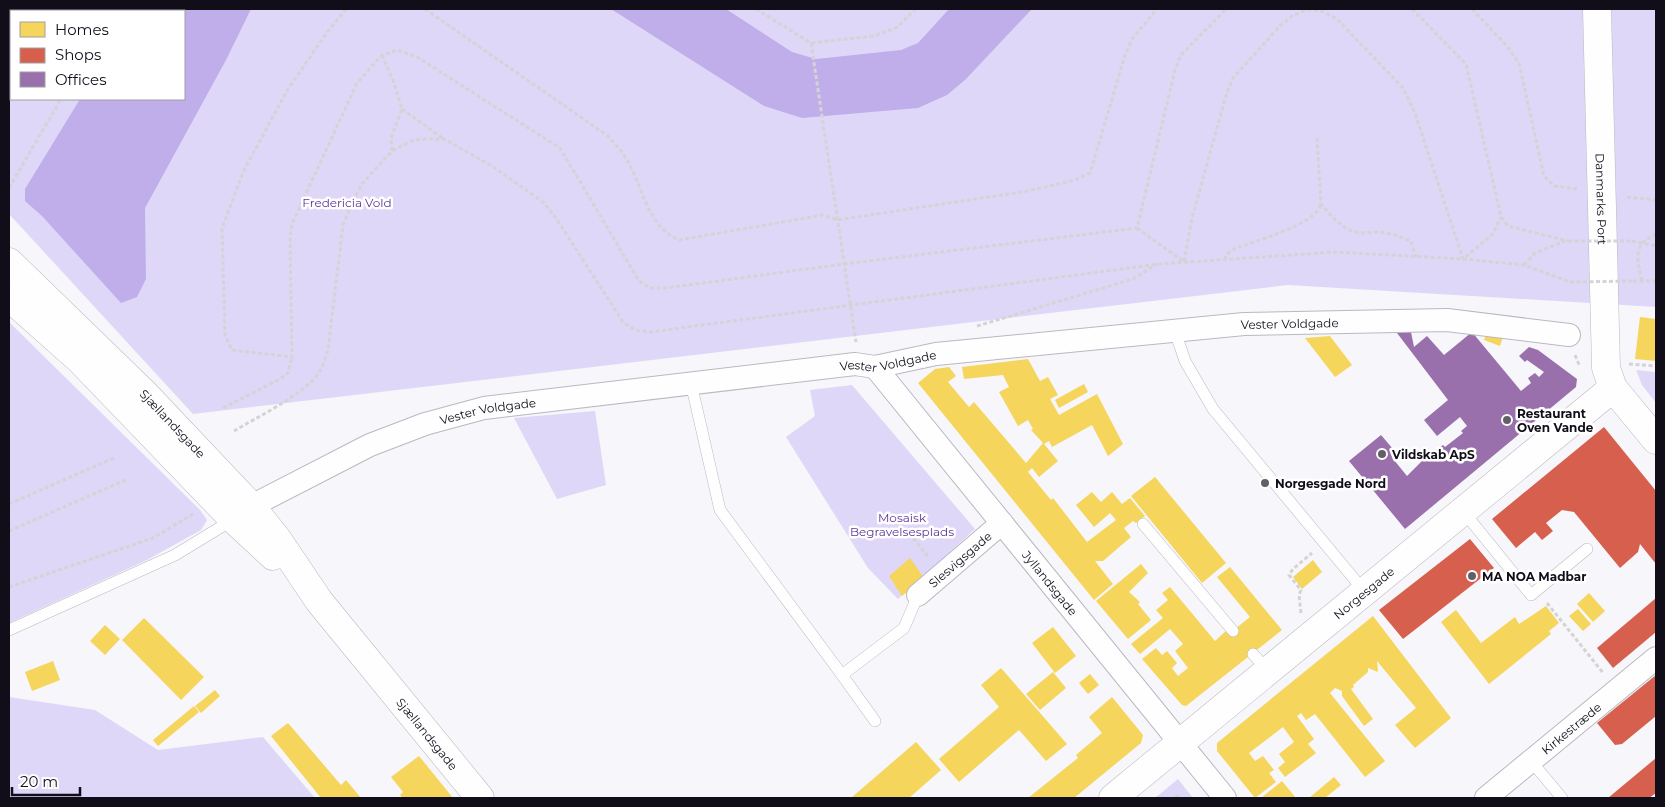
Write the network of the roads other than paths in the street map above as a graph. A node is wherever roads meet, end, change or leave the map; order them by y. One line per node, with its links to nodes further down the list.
1 (1597, 9): 8 (street, Danmarks Port)
2 (9, 262): 10 (street, Sjællandsgade)
3 (9, 297): 10 (street, Sjællandsgade)
4 (1176, 331): 5 (street, Vester Voldgade); 6 (street, Vester Voldgade); 15 (lane)
5 (1568, 335)
6 (875, 367): 7 (street, Vester Voldgade); 12 (street, Jyllandsgade)
7 (691, 383): 10 (street, Vester Voldgade); 20 (lane)
8 (1613, 388): 9 (street); 11 (street, Norgesgade)
9 (1656, 440)
10 (241, 511): 17 (lane); 24 (street, Sjællandsgade)
11 (1463, 511): 14 (lane); 15 (street, Norgesgade)
12 (1002, 523): 16 (street, Slesvigsgade); 22 (street, Jyllandsgade)
13 (1143, 524): 18 (lane)
14 (1587, 548)
15 (1365, 592): 22 (street, Norgesgade)
16 (918, 595): 20 (lane)
17 (9, 630)
18 (1233, 631)
19 (1656, 658): 23 (street, Kirkestræde)
20 (842, 675): 21 (lane)
21 (874, 720)
22 (1180, 743): 25 (street, Norgesgade); 26 (street, Jyllandsgade)
23 (1531, 761): 27 (street, Kirkestræde); 28 (lane)
24 (480, 798)
25 (1113, 798)
26 (1225, 798)
27 (1486, 798)
28 (1562, 798)

